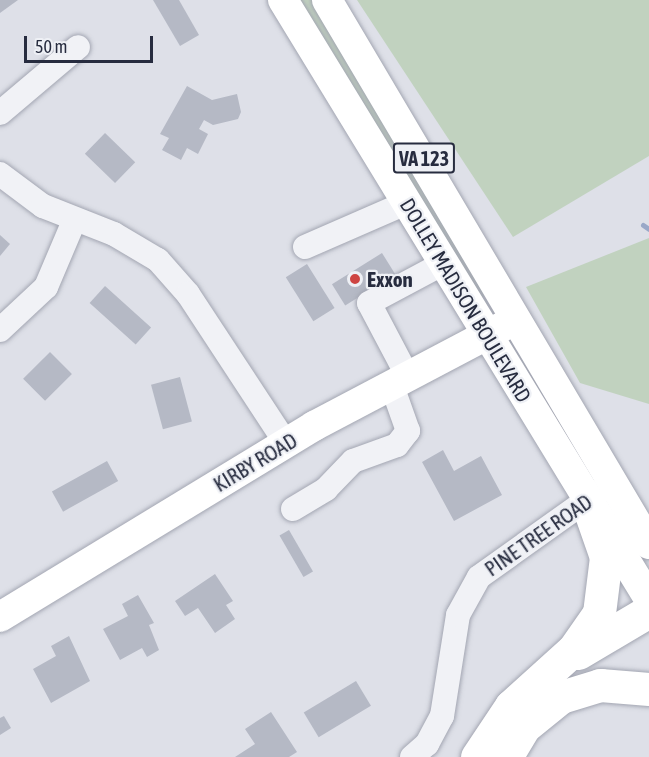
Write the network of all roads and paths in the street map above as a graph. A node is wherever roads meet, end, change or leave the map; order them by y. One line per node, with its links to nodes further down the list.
1 (284, 0): 6 (main road, DOLLEY MADISON BOULEVARD / VA 123)
2 (327, 0): 10 (main road, DOLLEY MADISON BOULEVARD / VA 123)
3 (78, 47): 4 (street)
4 (0, 113)
5 (0, 174): 7 (street)
6 (408, 202): 8 (street); 9 (main road, DOLLEY MADISON BOULEVARD / VA 123)
7 (74, 221): 11 (street); 14 (street)
8 (305, 247)
9 (444, 263): 12 (main road, DOLLEY MADISON BOULEVARD / VA 123); 13 (street)
10 (517, 319): 12 (main road, KIRBY ROAD); 15 (main road, DOLLEY MADISON BOULEVARD / VA 123)
11 (0, 330)
12 (487, 335): 13 (main road, KIRBY ROAD); 16 (main road, DOLLEY MADISON BOULEVARD / VA 123)
13 (399, 379): 14 (main road, KIRBY ROAD); 17 (street)
14 (286, 442): 21 (main road, KIRBY ROAD)
15 (613, 483): 16 (street, PINE TREE ROAD); 18 (main road, DOLLEY MADISON BOULEVARD / VA 123)
16 (586, 500): 19 (main road, DOLLEY MADISON BOULEVARD / VA 123); 22 (highway); 24 (street, PINE TREE ROAD)
17 (293, 509)
18 (649, 544)
19 (649, 599)
20 (649, 611): 22 (highway)
21 (0, 617)
22 (550, 670): 25 (highway)
23 (649, 689): 26 (highway)
24 (412, 757)
25 (477, 757)
26 (506, 757)

